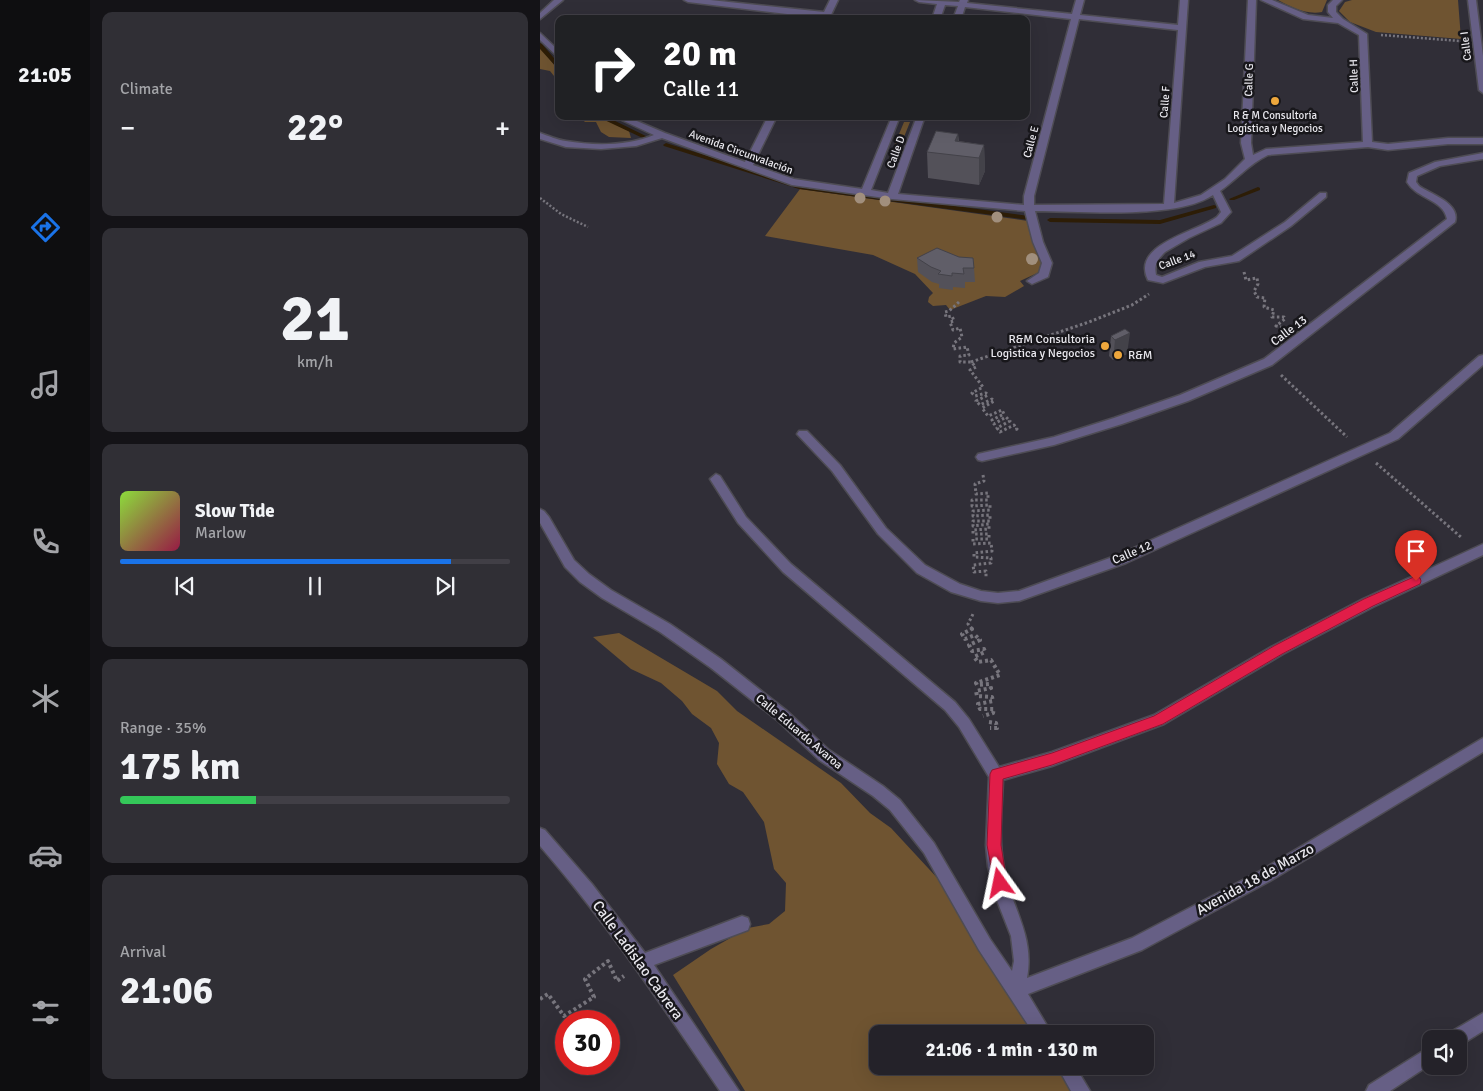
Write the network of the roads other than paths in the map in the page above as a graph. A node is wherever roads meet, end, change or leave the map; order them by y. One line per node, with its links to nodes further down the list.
1 (559, 0): 17 (street)
2 (688, 0): 13 (street)
3 (834, 0): 14 (street)
4 (918, 0): 11 (street)
5 (1080, 0): 18 (street, Calle E)
6 (1184, 0): 20 (street, Calle F)
7 (1252, 0): 35 (street, Calle G)
8 (1265, 0): 19 (street)
9 (1338, 0): 19 (street)
10 (1472, 0): 25 (street, Calle I)
11 (943, 1): 12 (street); 15 (street)
12 (963, 2): 16 (street); 18 (street)
13 (810, 15)
14 (827, 15)
15 (938, 15)
16 (958, 15)
17 (540, 17)
18 (1075, 18): 20 (street); 42 (street, Calle E)
19 (1340, 21): 33 (street, Calle H)
20 (1181, 28): 41 (street, Calle F)
21 (540, 35): 22 (street)
22 (548, 44): 23 (street); 24 (street)
23 (555, 44)
24 (555, 52)
25 (1483, 90)
26 (626, 120): 31 (street, Avenida Circunvalación)
27 (771, 120): 36 (street)
28 (894, 120): 38 (street, Calle D)
29 (920, 120): 40 (street, Calle D)
30 (540, 136): 31 (street)
31 (662, 136): 36 (street, Avenida Circunvalación)
32 (1483, 141): 33 (street)
33 (1368, 144): 35 (street)
34 (1483, 156): 46 (street, Calle 13)
35 (1250, 160): 37 (street, Avenida Circunvalación)
36 (746, 167): 38 (street, Avenida Circunvalación)
37 (1215, 190): 39 (street, Calle 14); 41 (street, Avenida Circunvalación)
38 (865, 193): 40 (street, Avenida Circunvalación)
39 (1323, 195)
40 (892, 196): 42 (street, Avenida Circunvalación)
41 (1169, 206): 42 (street, Avenida Circunvalación)
42 (1029, 208): 43 (street, Calle E)
43 (1032, 281)
44 (1483, 359): 45 (street, Calle 12)
45 (803, 434)
46 (982, 457)
47 (716, 479): 51 (street)
48 (540, 514): 55 (street, Calle Eduardo Avaroa)
49 (1482, 553): 51 (street)
50 (1483, 744): 55 (street, Avenida 18 de Marzo)
51 (996, 774): 55 (street)
52 (540, 835): 54 (street, Calle Ladislao Cabrera)
53 (742, 924): 54 (street)
54 (642, 962): 61 (street, Calle Ladislao Cabrera)
55 (1016, 990): 57 (street, Calle Eduardo Avaroa)
56 (1483, 1021): 58 (street)
57 (1038, 1025)
58 (1467, 1031)
59 (1422, 1060): 63 (street)
60 (1071, 1075): 62 (street)
61 (730, 1091)
62 (1081, 1091)
63 (1375, 1091)

